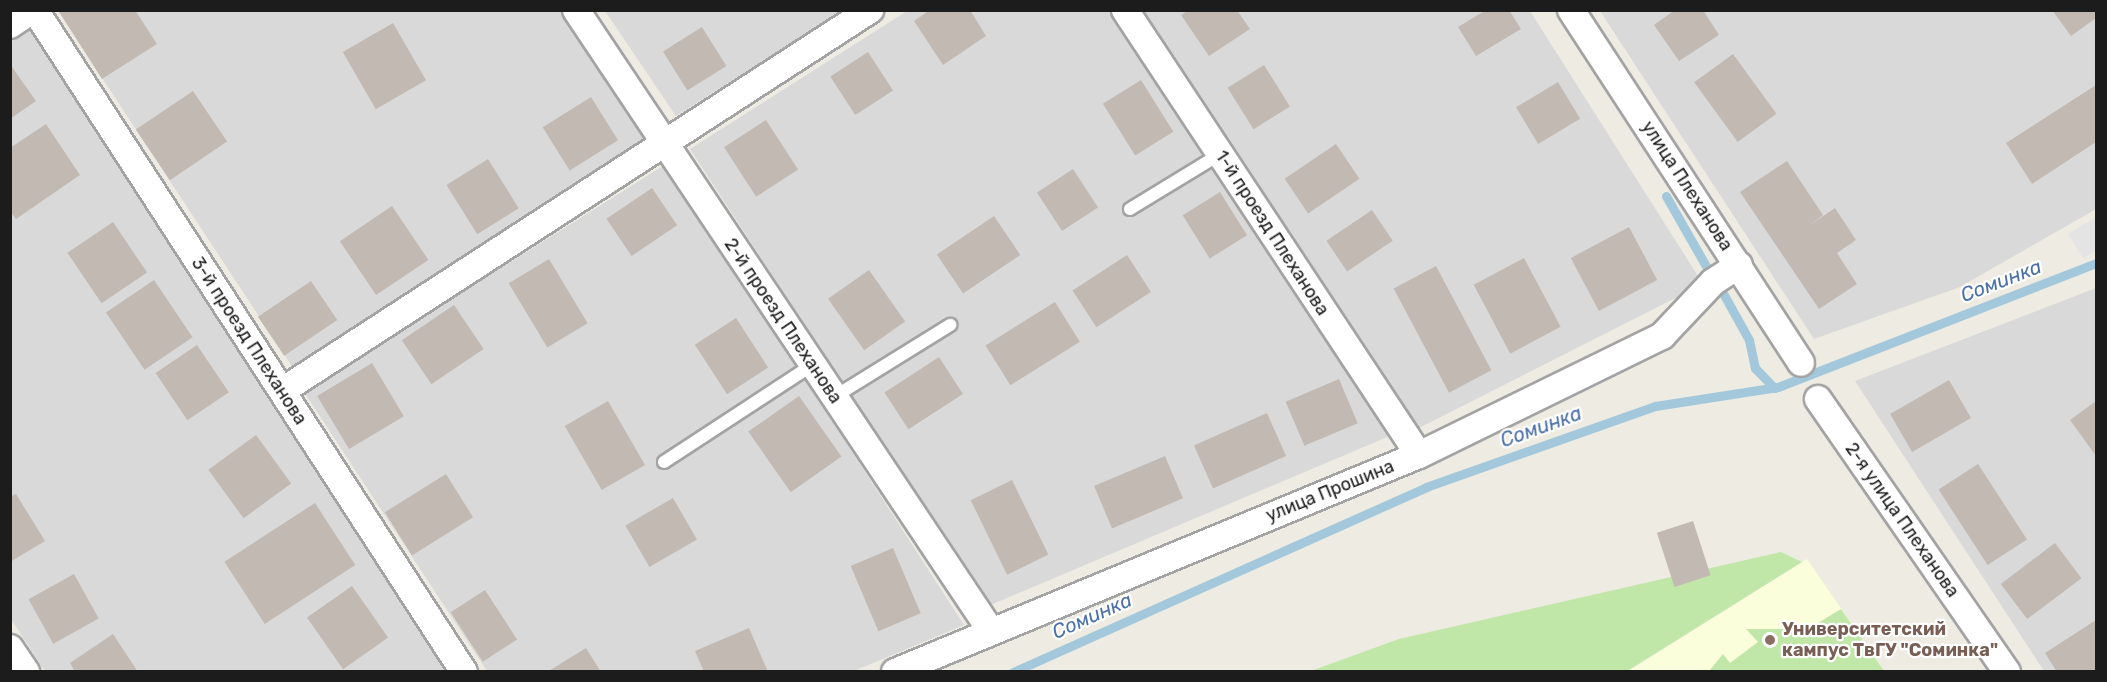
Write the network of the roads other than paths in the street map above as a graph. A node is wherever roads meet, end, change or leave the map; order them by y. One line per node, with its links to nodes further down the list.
1 (33, 10): 6 (street); 14 (street, 3-й проезд Плеханова)
2 (576, 10): 7 (street, 2-й проезд Плеханова)
3 (870, 10): 7 (street)
4 (1125, 10): 8 (street, 1-й проезд Плеханова)
5 (1571, 10): 10 (street, улица Плеханова)
6 (10, 25)
7 (665, 143): 13 (street, 2-й проезд Плеханова); 14 (street)
8 (1220, 154): 9 (lane); 17 (street, 1-й проезд Плеханова)
9 (1130, 209)
10 (1739, 266): 12 (street, улица Плеханова); 17 (street, улица Прошина)
11 (950, 325): 15 (lane)
12 (1801, 363)
13 (812, 365): 15 (street, 2-й проезд Плеханова); 18 (lane)
14 (282, 391): 22 (street, 3-й проезд Плеханова)
15 (834, 397): 19 (street, 2-й проезд Плеханова)
16 (1818, 399): 24 (street, 2-я улица Плеханова)
17 (1419, 454): 19 (street, улица Прошина)
18 (664, 462)
19 (990, 631): 23 (street, улица Прошина)
20 (10, 648): 21 (street)
21 (26, 672)
22 (464, 672)
23 (895, 672)
24 (2007, 672)

